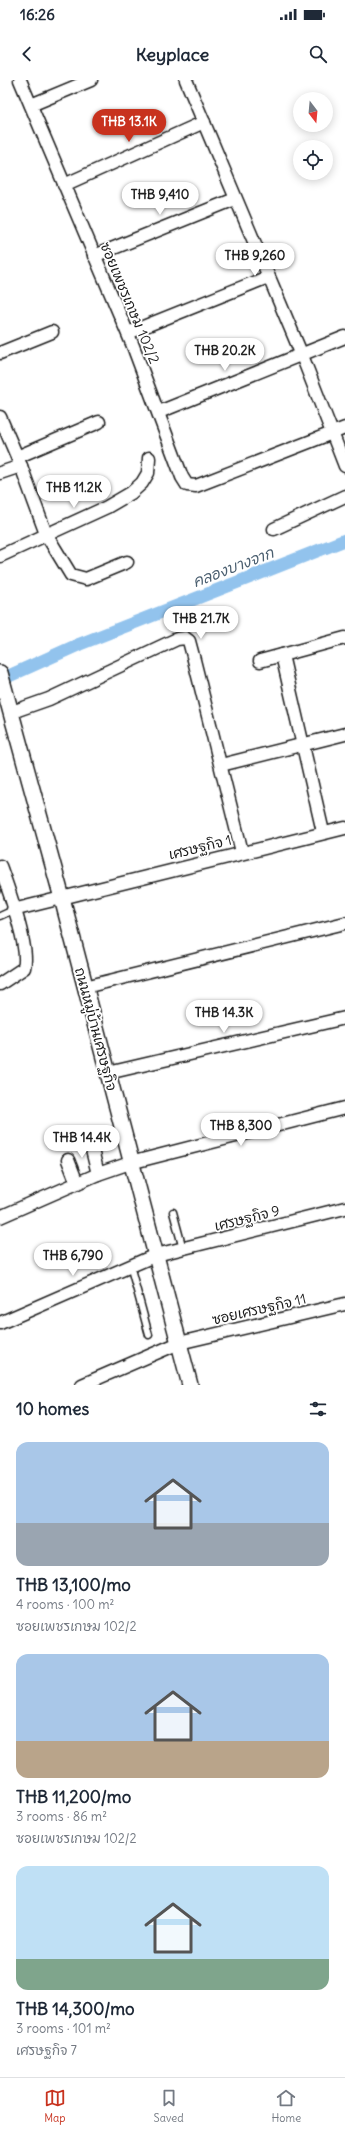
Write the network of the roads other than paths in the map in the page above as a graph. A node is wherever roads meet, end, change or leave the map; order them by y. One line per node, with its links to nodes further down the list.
1 (20, 80): 4 (street, ซอยเพชรเกษม 102/2)
2 (91, 80): 4 (street)
3 (186, 80): 5 (street)
4 (31, 105): 6 (street, ซอยเพชรเกษม 102/2)
5 (204, 122): 6 (street); 7 (street)
6 (64, 185): 8 (street, ซอยเพชรเกษม 102/2)
7 (235, 199): 8 (street); 9 (street)
8 (94, 256): 11 (street, ซอยเพชรเกษม 102/2)
9 (268, 277): 11 (street); 14 (street)
10 (52, 332): 13 (street)
11 (128, 334): 15 (street, ซอยเพชรเกษม 102/2)
12 (345, 337): 14 (street)
13 (0, 353)
14 (301, 353): 15 (street); 19 (street)
15 (159, 412): 19 (street, ซอยเพชรเกษม 102/2)
16 (0, 416): 21 (street)
17 (99, 422): 21 (street)
18 (345, 428): 19 (street)
19 (332, 433): 22 (street)
20 (149, 458): 26 (street)
21 (19, 461): 23 (street); 26 (street)
22 (345, 466)
23 (0, 473)
24 (345, 496): 25 (street)
25 (274, 529)
26 (46, 534): 27 (street); 28 (street)
27 (0, 556)
28 (127, 562)
29 (345, 638): 30 (street)
30 (282, 655): 31 (street); 35 (street)
31 (260, 661)
32 (1, 675): 33 (street, ถนนหมู่บ้านเศรษฐกิจ)
33 (10, 706): 36 (street); 41 (street, ถนนหมู่บ้านเศรษฐกิจ)
34 (345, 734): 35 (street)
35 (303, 744): 36 (street); 38 (street)
36 (221, 765): 39 (street)
37 (345, 828): 38 (street, เศรษฐกิจ 1)
38 (323, 832): 39 (street, เศรษฐกิจ 1)
39 (242, 852): 41 (street, เศรษฐกิจ 1)
40 (0, 866): 42 (street)
41 (62, 898): 42 (street, เศรษฐกิจ 1); 46 (street, ถนนหมู่บ้านเศรษฐกิจ)
42 (13, 910): 43 (lane); 45 (street)
43 (0, 916)
44 (345, 923): 46 (street)
45 (0, 984)
46 (85, 987): 48 (street, ถนนหมู่บ้านเศรษฐกิจ)
47 (345, 1018): 48 (street)
48 (108, 1073): 52 (street, ถนนหมู่บ้านเศรษฐกิจ)
49 (345, 1108): 52 (street)
50 (89, 1138): 53 (street)
51 (68, 1160): 54 (street)
52 (130, 1163): 53 (street); 59 (street, ถนนหมู่บ้านเศรษฐกิจ)
53 (98, 1174): 54 (street)
54 (77, 1183): 57 (street)
55 (345, 1208): 58 (street, เศรษฐกิจ 9)
56 (173, 1212): 58 (lane)
57 (0, 1217)
58 (183, 1249): 59 (street, เศรษฐกิจ 9)
59 (156, 1255): 60 (street, เศรษฐกิจ 9); 64 (street, ถนนหมู่บ้านเศรษฐกิจ)
60 (130, 1265): 62 (street, เศรษฐกิจ 9); 63 (lane)
61 (345, 1304): 64 (street, ซอยเศรษฐกิจ 11)
62 (0, 1323)
63 (149, 1335)
64 (179, 1343): 65 (street, ซอยเศรษฐกิจ 11); 66 (street, ถนนหมู่บ้านเศรษฐกิจ)
65 (82, 1385)
66 (190, 1385)

